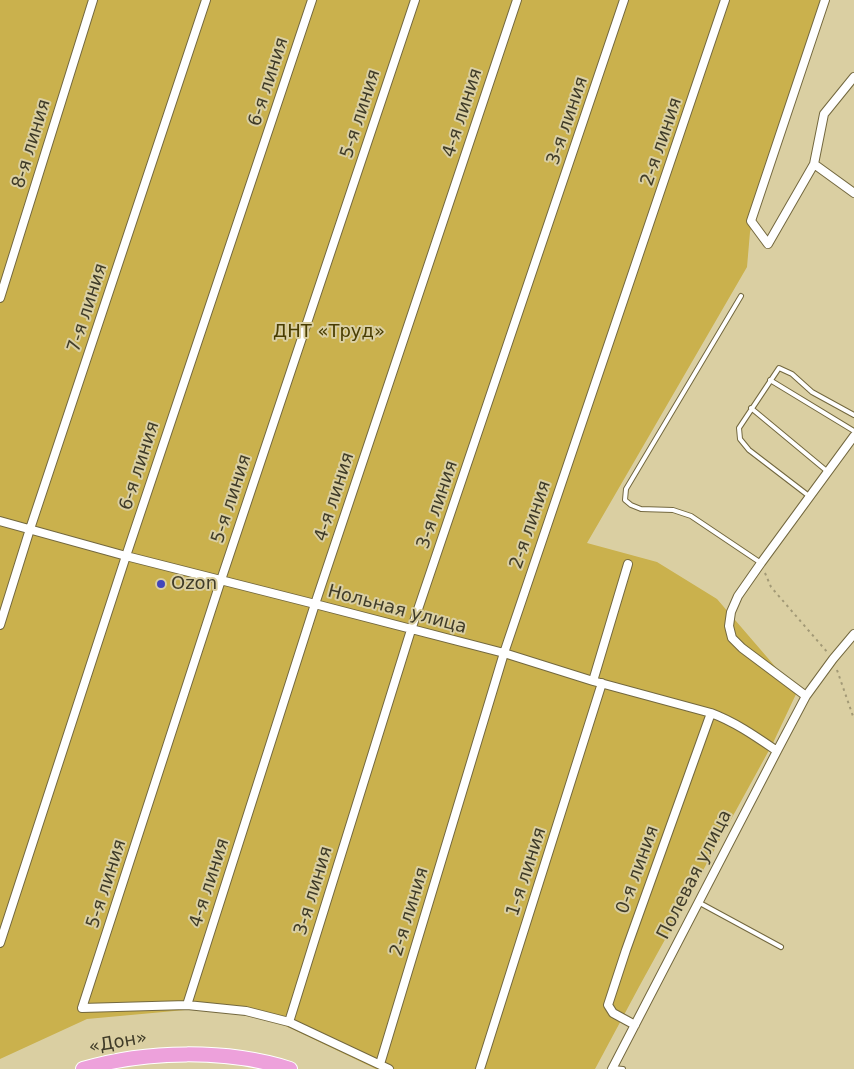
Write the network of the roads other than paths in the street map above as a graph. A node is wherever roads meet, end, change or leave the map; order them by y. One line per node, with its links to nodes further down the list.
1 (94, 0): 13 (street, 8-я линия)
2 (206, 0): 22 (street, 7-я линия)
3 (312, 0): 23 (street, 6-я линия)
4 (414, 0): 26 (street, 5-я линия)
5 (517, 0): 27 (street, 4-я линия)
6 (624, 0): 29 (street, 3-я линия)
7 (726, 0): 31 (street, 2-я линия)
8 (825, 0): 10 (street)
9 (854, 77): 10 (street)
10 (814, 164): 11 (street)
11 (854, 193)
12 (741, 296): 25 (lane)
13 (0, 298)
14 (770, 380): 15 (lane); 16 (lane); 17 (lane)
15 (751, 408): 19 (lane); 20 (lane)
16 (854, 415)
17 (854, 431)
18 (854, 436): 19 (street)
19 (828, 472): 20 (street)
20 (810, 497): 25 (street)
21 (0, 522): 22 (street, Нольная улица)
22 (30, 529): 23 (street, Нольная улица); 28 (street, 7-я линия)
23 (126, 556): 26 (street, Нольная улица); 38 (street, 6-я линия)
24 (628, 564): 32 (street)
25 (761, 564): 34 (street)
26 (221, 580): 27 (street, Нольная улица); 40 (street, 5-я линия)
27 (315, 604): 29 (street, Нольная улица); 40 (street, 4-я линия)
28 (0, 625)
29 (411, 630): 31 (street, Нольная улица); 41 (street, 3-я линия)
30 (854, 634): 34 (street, Полевая улица)
31 (504, 653): 32 (street, Нольная улица); 44 (street, 2-я линия)
32 (593, 680): 33 (street, Нольная улица)
33 (602, 683): 35 (street, Нольная улица); 50 (street, 1-я линия)
34 (806, 696): 36 (street, Полевая улица)
35 (710, 713): 36 (street, Нольная улица); 42 (street, 0-я линия)
36 (777, 750): 37 (street, Полевая улица)
37 (698, 902): 39 (lane); 42 (street, Полевая улица)
38 (0, 943)
39 (781, 948)
40 (187, 1005): 41 (street)
41 (289, 1022): 44 (street)
42 (635, 1025): 45 (street, Полевая улица)
43 (160, 1055): 46 (highway, «Дон»); 47 (highway); 48 (highway)
44 (380, 1064): 49 (street)
45 (612, 1068): 51 (lane)
46 (83, 1069)
47 (260, 1069)
48 (290, 1069)
49 (388, 1069)
50 (480, 1069)
51 (623, 1069)

